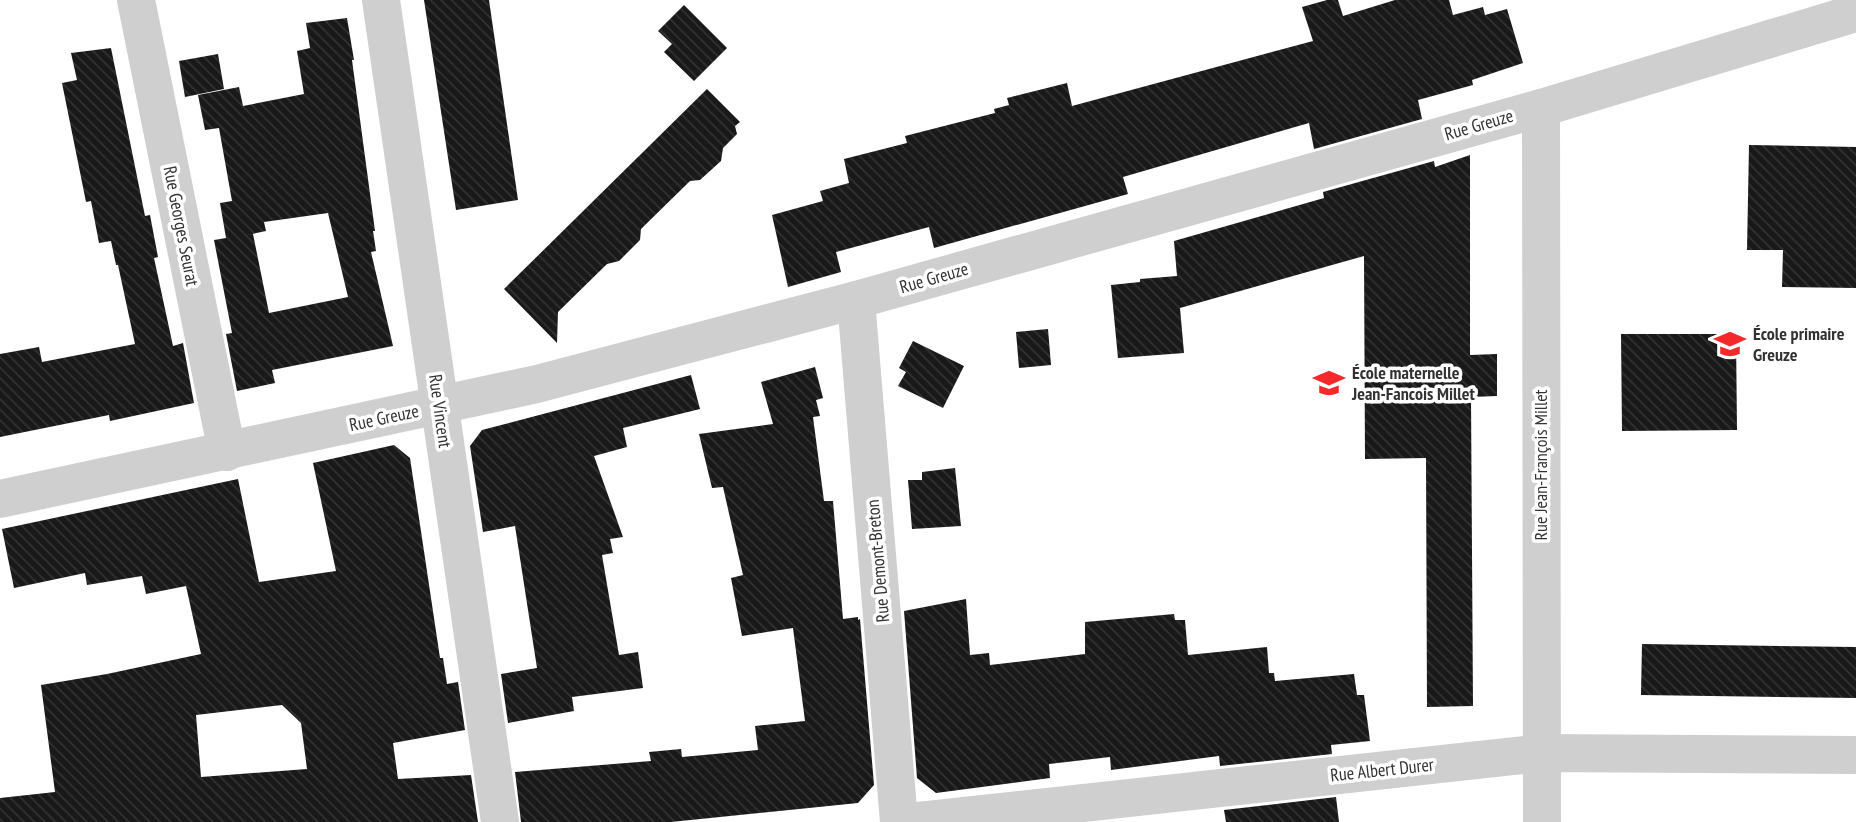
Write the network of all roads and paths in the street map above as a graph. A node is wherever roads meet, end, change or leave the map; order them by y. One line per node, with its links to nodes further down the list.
1 (136, 0): 7 (street, Rue Georges Seurat)
2 (381, 0): 6 (street, Rue Vincent)
3 (1856, 13): 4 (street, Rue Greuze)
4 (1541, 108): 5 (street, Rue Greuze); 9 (street, Rue Jean-François Millet)
5 (856, 300): 6 (street, Rue Greuze); 12 (street, Rue Demont-Breton)
6 (440, 407): 7 (street, Rue Greuze); 11 (street, Rue Vincent)
7 (227, 452): 8 (street, Rue Greuze)
8 (0, 499)
9 (1542, 753): 10 (street, Rue Albert Durer); 13 (street, Rue Albert Durer); 14 (street, Rue Jean-François Millet)
10 (1856, 755)
11 (499, 822)
12 (900, 822)
13 (909, 822)
14 (1542, 822)

